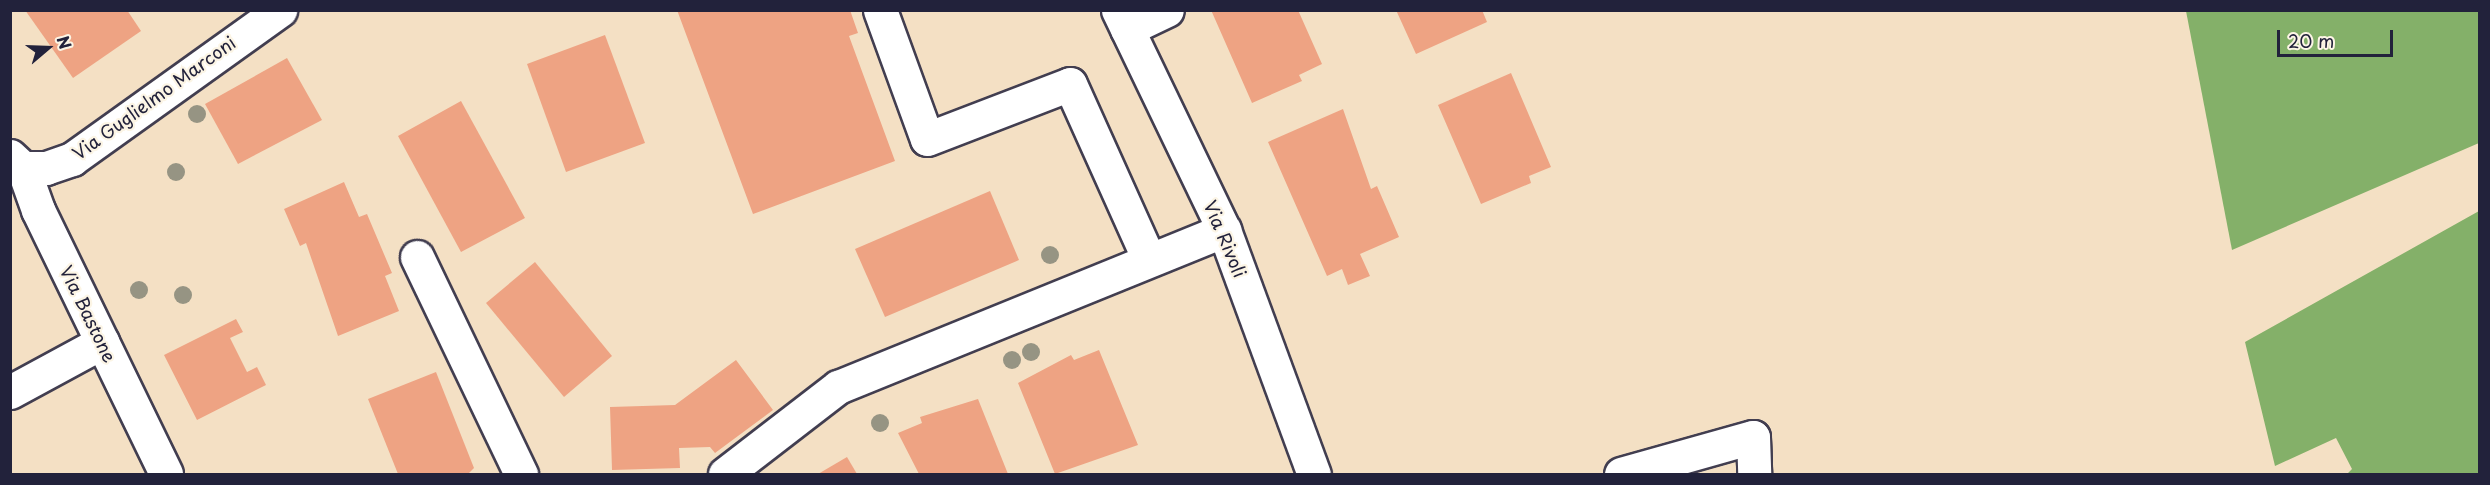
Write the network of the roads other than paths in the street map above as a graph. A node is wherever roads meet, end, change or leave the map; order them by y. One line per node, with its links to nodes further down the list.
1 (280, 10): 5 (street, Via Guglielmo Marconi)
2 (880, 10): 8 (street)
3 (1167, 10): 4 (street)
4 (1123, 20): 6 (street, Via Rivoli)
5 (17, 162): 9 (street, Via Bastone)
6 (1224, 230): 8 (street); 14 (street, Via Rivoli)
7 (417, 256): 12 (street)
8 (1149, 260): 13 (street)
9 (102, 342): 10 (street); 11 (street, Via Bastone)
10 (10, 392)
11 (165, 474)
12 (521, 474)
13 (725, 474)
14 (1314, 474)
15 (1621, 474): 16 (street)
16 (1754, 474)

